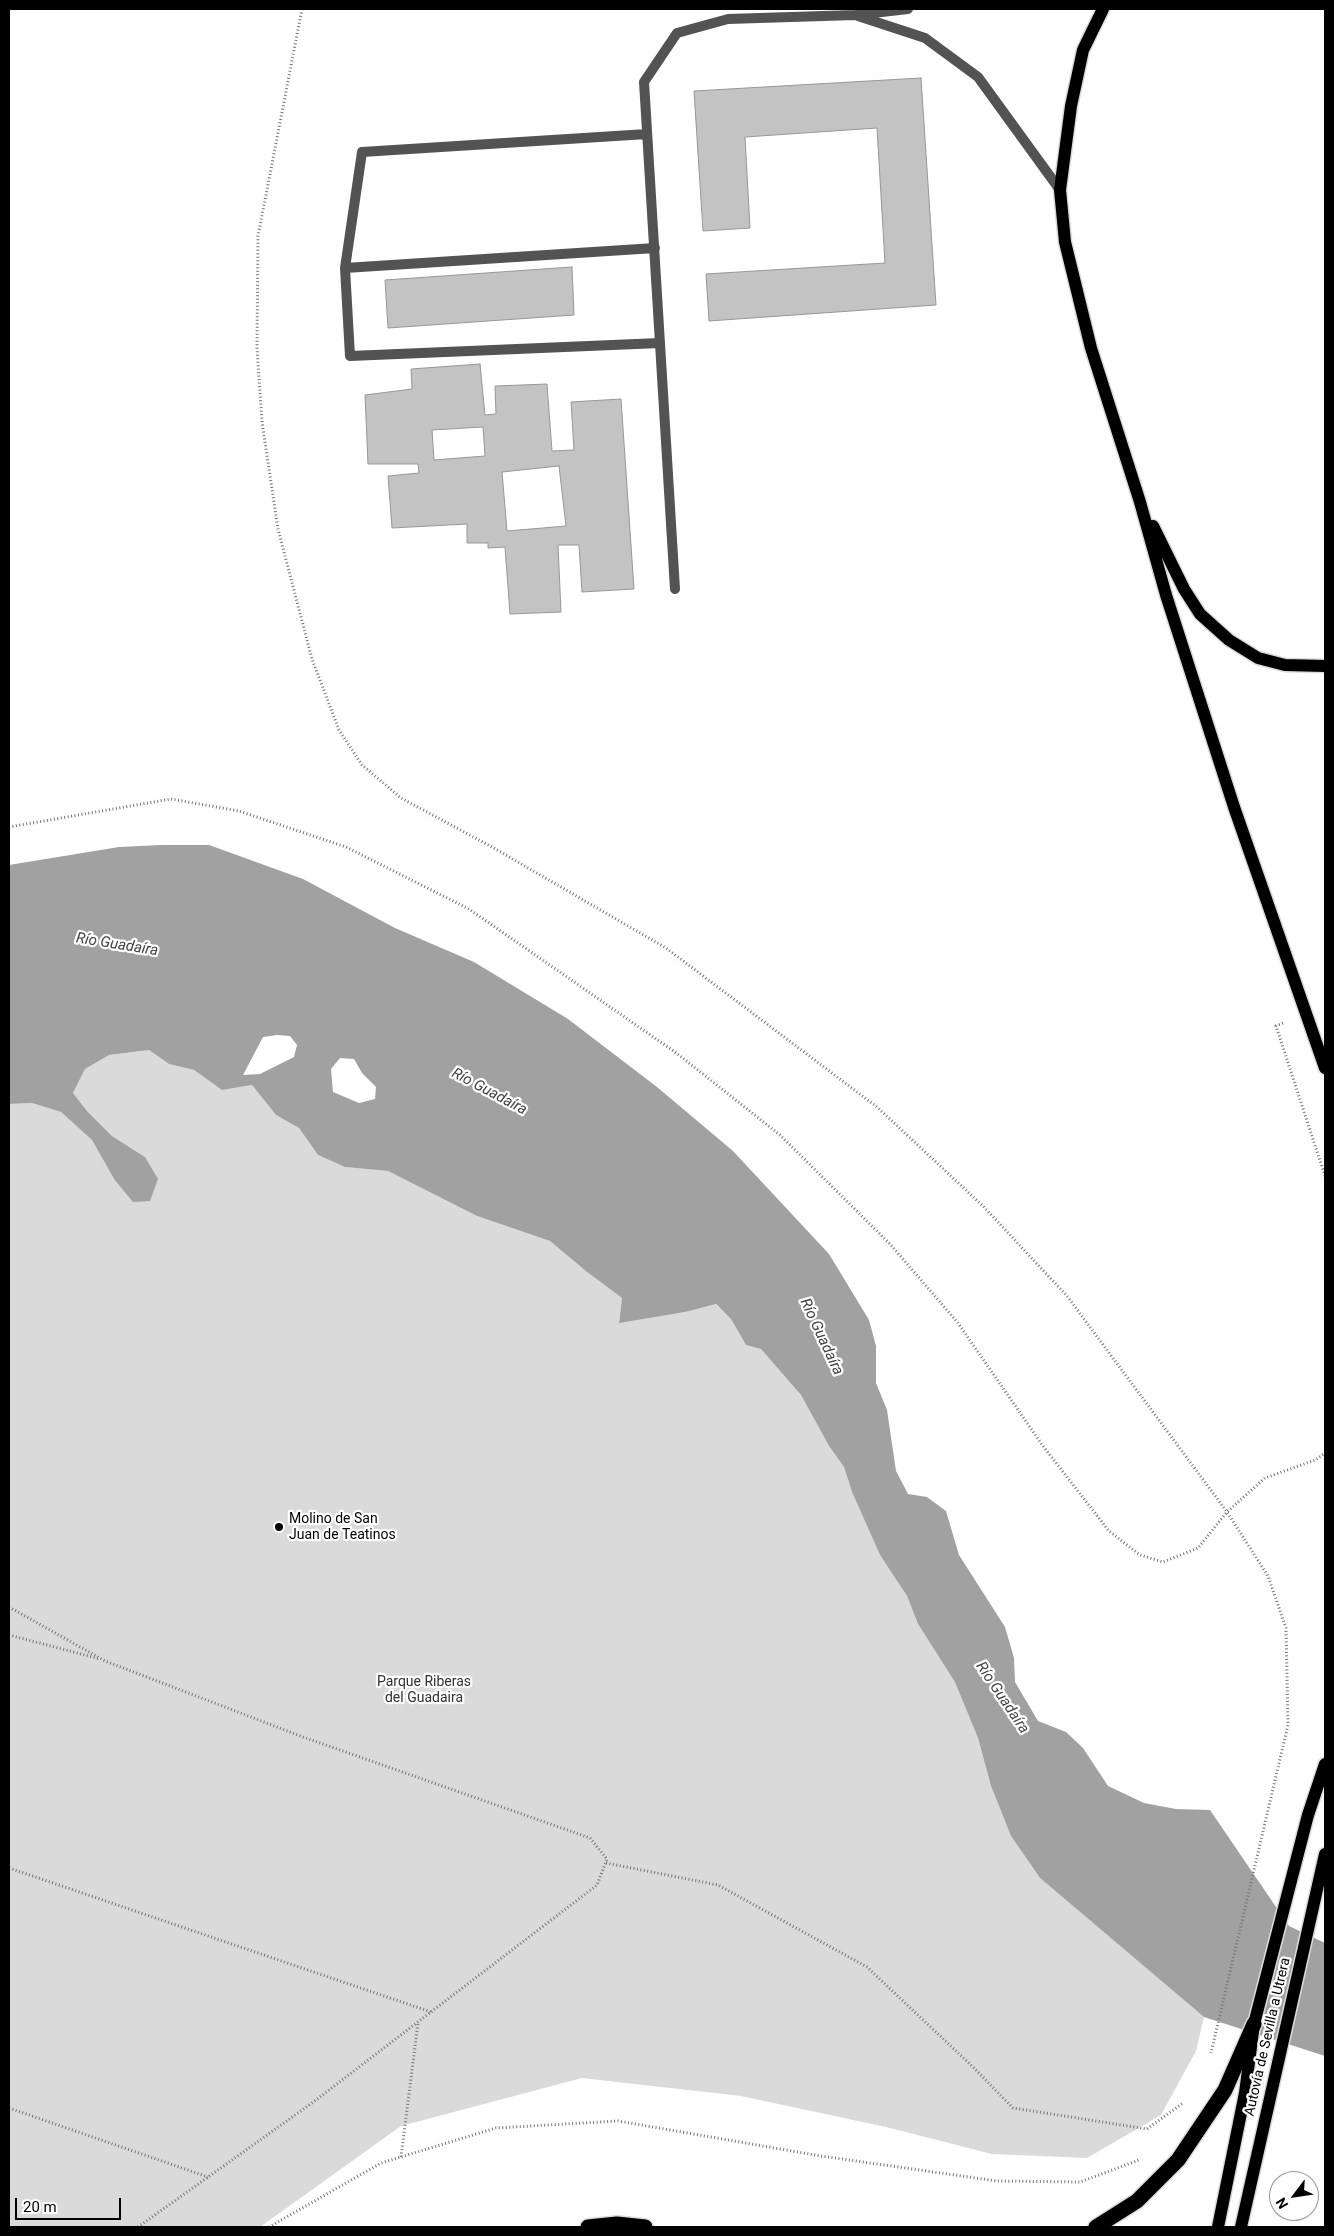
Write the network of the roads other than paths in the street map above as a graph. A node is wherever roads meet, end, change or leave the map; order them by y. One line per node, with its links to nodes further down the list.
1 (908, 9): 3 (lane)
2 (1102, 9): 5 (main road)
3 (855, 15): 4 (lane); 5 (lane)
4 (647, 134): 6 (lane); 7 (lane)
5 (1060, 190): 9 (main road)
6 (654, 248): 7 (lane); 8 (lane)
7 (345, 268): 8 (lane)
8 (660, 343): 10 (lane)
9 (1140, 502): 11 (main road); 12 (main road)
10 (675, 589)
11 (1325, 666)
12 (1325, 1068)
13 (1325, 1764): 15 (main road)
14 (1325, 1854): 20 (main road, Autovía de Sevilla a Utrera)
15 (1254, 2024): 18 (highway); 19 (main road)
16 (588, 2227): 17 (highway)
17 (645, 2227)
18 (1096, 2227)
19 (1218, 2227)
20 (1241, 2227)

